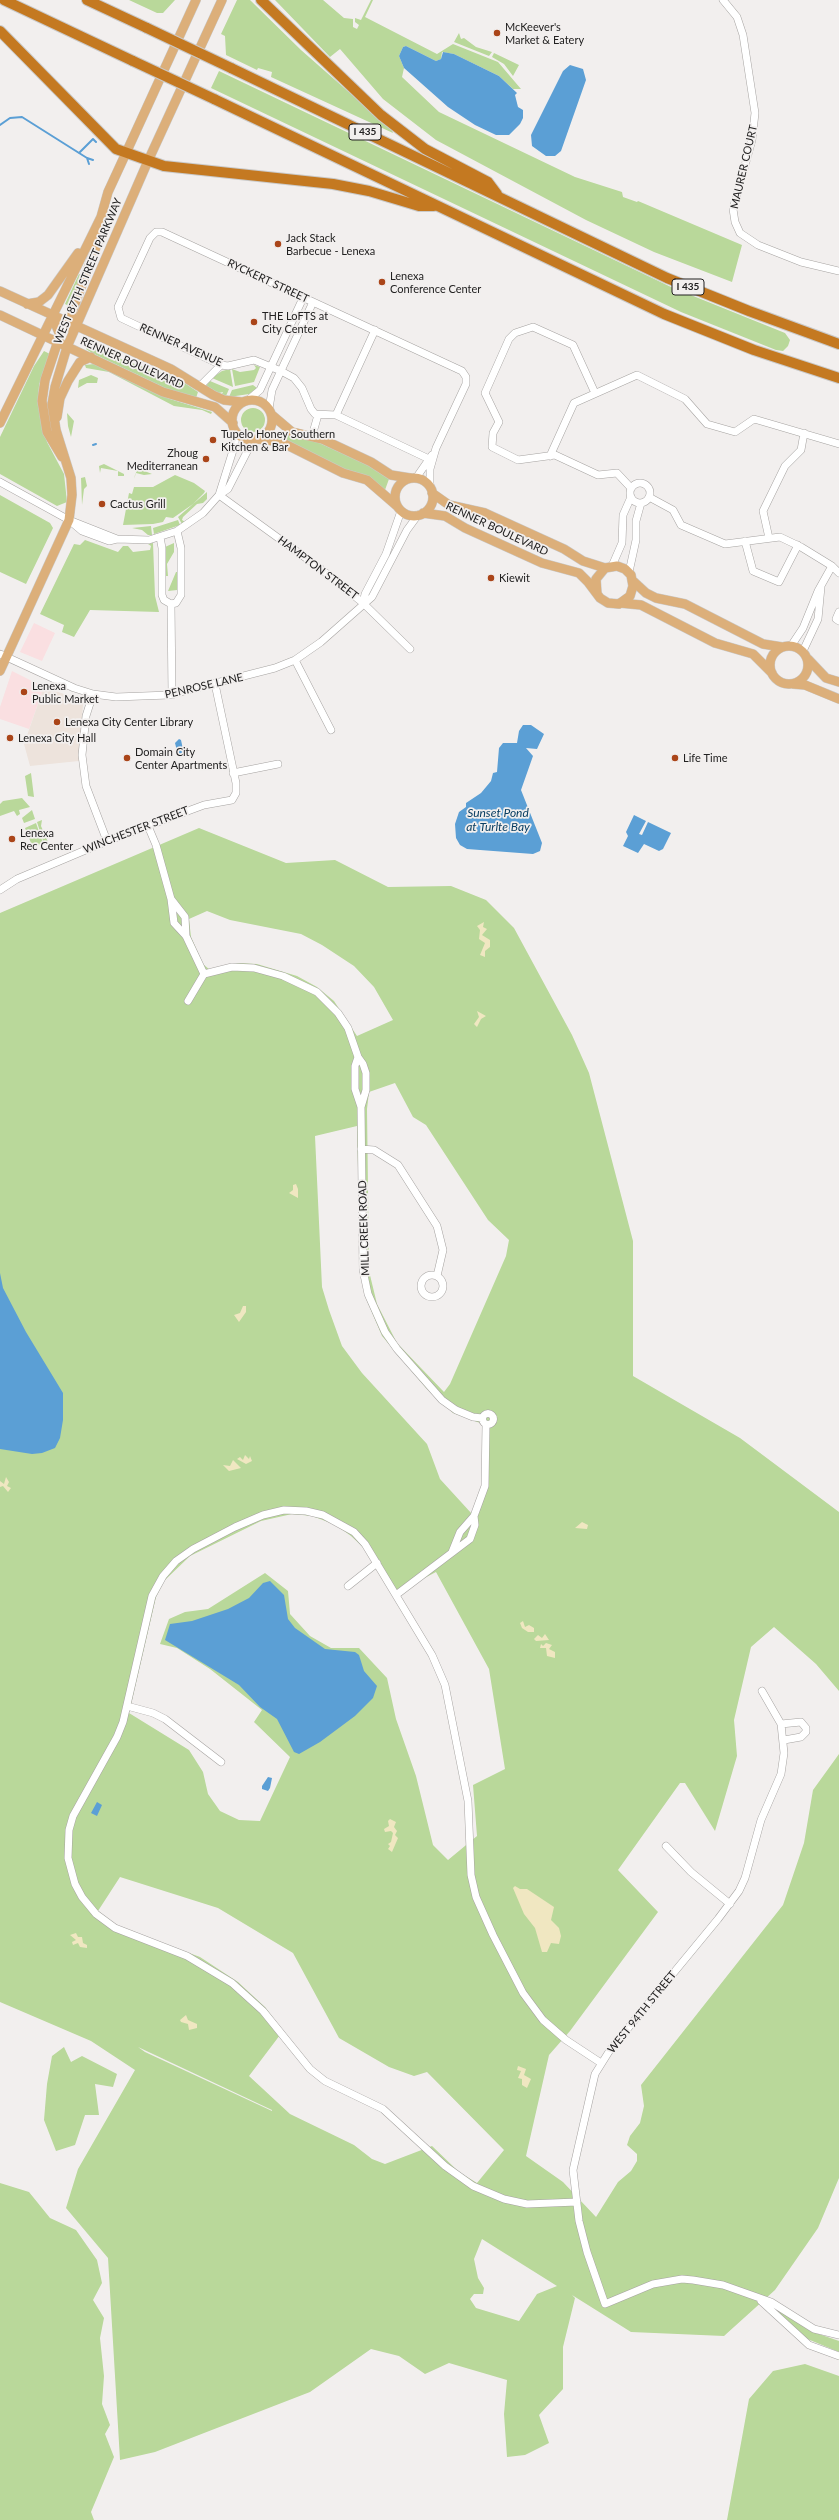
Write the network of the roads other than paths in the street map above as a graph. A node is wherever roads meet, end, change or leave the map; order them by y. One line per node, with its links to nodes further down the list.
1 (4, 0): 11 (highway, bridge)
2 (87, 0): 10 (highway, I 435, bridge)
3 (196, 0): 8 (main road, WEST 87TH STREET PARKWAY)
4 (222, 0): 9 (main road, WEST 87TH STREET PARKWAY)
5 (261, 0): 10 (highway)
6 (723, 0): 14 (street, MAURER COURT)
7 (0, 31): 8 (highway)
8 (126, 153): 9 (highway); 12 (main road, WEST 87TH STREET PARKWAY)
9 (148, 161): 11 (highway); 22 (main road, WEST 87TH STREET PARKWAY)
10 (498, 196): 26 (highway, I 435)
11 (436, 206): 32 (highway)
12 (101, 217): 13 (main road, WEST 87TH STREET PARKWAY); 22 (main road)
13 (94, 231): 18 (main road); 21 (main road, WEST 87TH STREET PARKWAY)
14 (839, 271)
15 (0, 291): 18 (main road, RENNER BOULEVARD)
16 (303, 298): 17 (street, RYCKERT STREET); 19 (street, RYCKERT STREET); 30 (street)
17 (313, 302): 23 (street, RYCKERT STREET); 31 (street)
18 (27, 304): 21 (main road, RENNER BOULEVARD)
19 (118, 313): 29 (street, RENNER AVENUE)
20 (0, 315): 24 (main road, RENNER BOULEVARD)
21 (52, 316): 22 (main road, RENNER BOULEVARD); 24 (main road, WEST 87TH STREET PARKWAY); 25 (main road)
22 (72, 325): 27 (main road, WEST 87TH STREET PARKWAY); 33 (main road, RENNER BOULEVARD)
23 (375, 330): 38 (street); 45 (street, RYCKERT STREET)
24 (42, 336): 25 (main road, RENNER BOULEVARD); 39 (main road, WEST 87TH STREET PARKWAY)
25 (58, 343): 27 (main road, RENNER BOULEVARD); 48 (main road)
26 (839, 344)
27 (67, 347): 28 (main road, RENNER BOULEVARD); 48 (main road, WEST 87TH STREET PARKWAY)
28 (91, 357): 40 (main road, RENNER BOULEVARD); 48 (main road)
29 (221, 365): 30 (street, RENNER AVENUE); 33 (street)
30 (271, 366): 31 (street, RENNER AVENUE); 35 (street)
31 (281, 370): 36 (street); 37 (street, RENNER AVENUE)
32 (839, 378)
33 (199, 387): 35 (main road, RENNER BOULEVARD)
34 (595, 393): 41 (street); 46 (street); 46 (street)
35 (245, 401): 36 (main road); 40 (main road)
36 (271, 412): 42 (main road); 43 (main road)
37 (318, 415): 38 (street); 42 (street)
38 (336, 415): 47 (street)
39 (0, 423)
40 (234, 427): 43 (main road); 53 (street)
41 (804, 434): 44 (street); 62 (street)
42 (312, 436): 49 (main road)
43 (256, 439): 53 (street); 57 (main road)
44 (839, 444)
45 (436, 448): 47 (street); 52 (street)
46 (550, 456): 51 (street)
47 (429, 459): 49 (street)
48 (66, 462): 59 (main road, WEST 87TH STREET PARKWAY)
49 (413, 478): 52 (main road); 57 (main road)
50 (0, 482): 59 (street)
51 (631, 488): 54 (street); 55 (street)
52 (431, 490): 58 (main road); 66 (main road, RENNER BOULEVARD)
53 (219, 495): 60 (street); 71 (street, HAMPTON STREET)
54 (630, 497): 56 (street); 66 (street)
55 (649, 497): 56 (street); 63 (street)
56 (641, 503): 68 (street)
57 (399, 509): 58 (main road); 71 (street)
58 (421, 514): 70 (main road, RENNER BOULEVARD); 71 (street, PENROSE LANE)
59 (69, 520): 61 (street); 78 (main road, WEST 87TH STREET PARKWAY)
60 (177, 531): 61 (street); 72 (street)
61 (160, 537): 72 (street)
62 (769, 538): 63 (street); 64 (street)
63 (745, 542): 64 (street)
64 (798, 546): 65 (street)
65 (832, 566): 67 (street); 69 (street)
66 (608, 567): 68 (main road); 70 (main road)
67 (839, 573)
68 (631, 576): 73 (main road); 76 (main road)
69 (821, 585): 76 (street); 79 (street)
70 (597, 594): 73 (main road)
71 (363, 603): 77 (street, HAMPTON STREET); 80 (street, PENROSE LANE)
72 (171, 604): 87 (street)
73 (619, 604): 82 (main road)
74 (839, 612): 75 (street)
75 (839, 620)
76 (786, 646): 79 (main road); 82 (main road)
77 (410, 649)
78 (3, 655): 81 (main road, WEST 87TH STREET PARKWAY); 86 (street, PENROSE LANE)
79 (806, 655): 83 (main road); 85 (main road)
80 (295, 660): 84 (street, PENROSE LANE); 89 (street)
81 (0, 671)
82 (772, 673): 85 (main road)
83 (839, 682)
84 (215, 684): 87 (street, PENROSE LANE); 91 (street)
85 (793, 684): 88 (main road)
86 (93, 694): 87 (street, PENROSE LANE); 93 (street)
87 (172, 695)
88 (839, 700)
89 (331, 730)
90 (278, 764): 91 (street)
91 (233, 773): 92 (street, WINCHESTER STREET)
92 (148, 826): 93 (street, WINCHESTER STREET); 95 (street)
93 (107, 841): 94 (street, WINCHESTER STREET)
94 (0, 890)
95 (171, 899): 96 (street); 96 (street)
96 (186, 936): 97 (street)
97 (204, 974): 98 (street); 99 (street, MILL CREEK ROAD)
98 (188, 1000)
99 (358, 1057): 100 (street, MILL CREEK ROAD); 100 (street, MILL CREEK ROAD)
100 (361, 1107): 101 (street, MILL CREEK ROAD)
101 (362, 1149): 102 (street); 103 (street, MILL CREEK ROAD)
102 (437, 1276)
103 (474, 1516): 104 (street); 104 (street)
104 (452, 1552): 107 (street)
105 (377, 1563): 106 (street); 107 (street); 109 (street)
106 (348, 1586)
107 (396, 1595): 115 (street)
108 (762, 1691): 110 (street, WEST 94TH STREET)
109 (127, 1706): 112 (street); 116 (street)
110 (781, 1724): 111 (street, WEST 94TH STREET); 111 (street)
111 (784, 1740): 114 (street, WEST 94TH STREET)
112 (221, 1762)
113 (666, 1846): 114 (street)
114 (730, 1904): 115 (street, WEST 94TH STREET)
115 (601, 2063): 116 (street, WEST 94TH STREET)
116 (577, 2202): 117 (street, WEST 94TH STREET)
117 (754, 2296): 118 (street); 119 (street)
118 (839, 2335)
119 (839, 2356)

